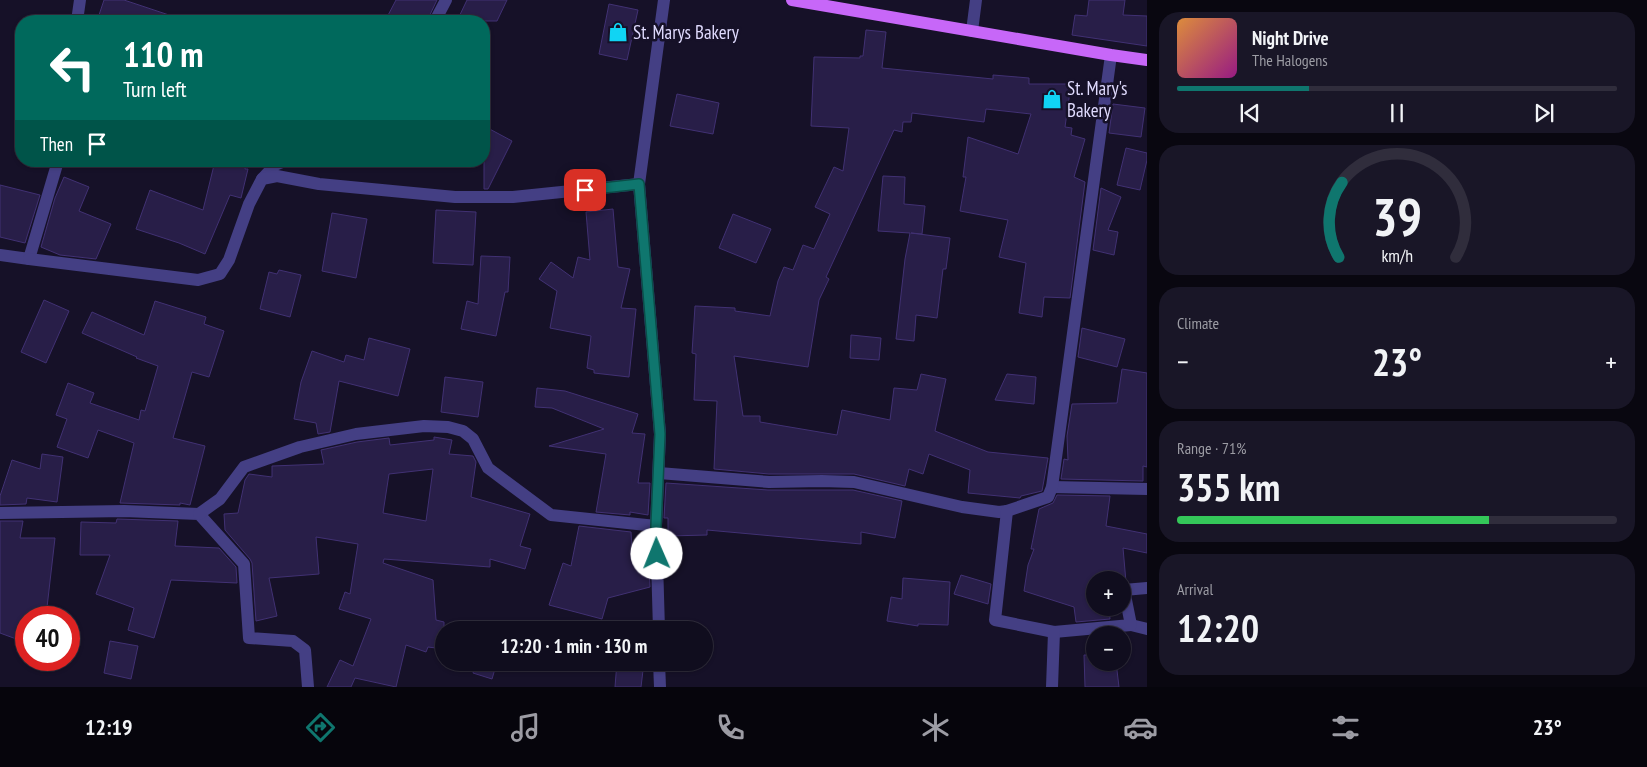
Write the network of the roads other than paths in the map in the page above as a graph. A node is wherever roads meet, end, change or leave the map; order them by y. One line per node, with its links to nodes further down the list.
1 (80, 0): 6 (street)
2 (446, 0): 7 (street)
3 (664, 0): 14 (street)
4 (792, 0): 8 (main road)
5 (976, 0): 8 (street)
6 (78, 15)
7 (438, 15)
8 (972, 31): 9 (main road)
9 (1111, 56): 10 (main road); 18 (street)
10 (1147, 60)
11 (56, 167): 16 (street)
12 (273, 167): 13 (street)
13 (262, 180): 14 (street); 16 (street)
14 (639, 184): 17 (street)
15 (0, 256): 16 (street)
16 (29, 260)
17 (659, 473): 20 (street); 23 (street)
18 (1052, 487): 19 (street); 20 (street)
19 (1147, 489)
20 (1007, 511): 28 (street)
21 (0, 513): 22 (street)
22 (199, 514): 23 (street); 30 (street)
23 (656, 526): 25 (street)
24 (1147, 588): 26 (street)
25 (658, 621)
26 (1130, 625): 27 (street); 28 (street)
27 (1147, 629)
28 (1054, 632): 32 (street)
29 (659, 671): 31 (street)
30 (308, 687)
31 (660, 687)
32 (1052, 687)

